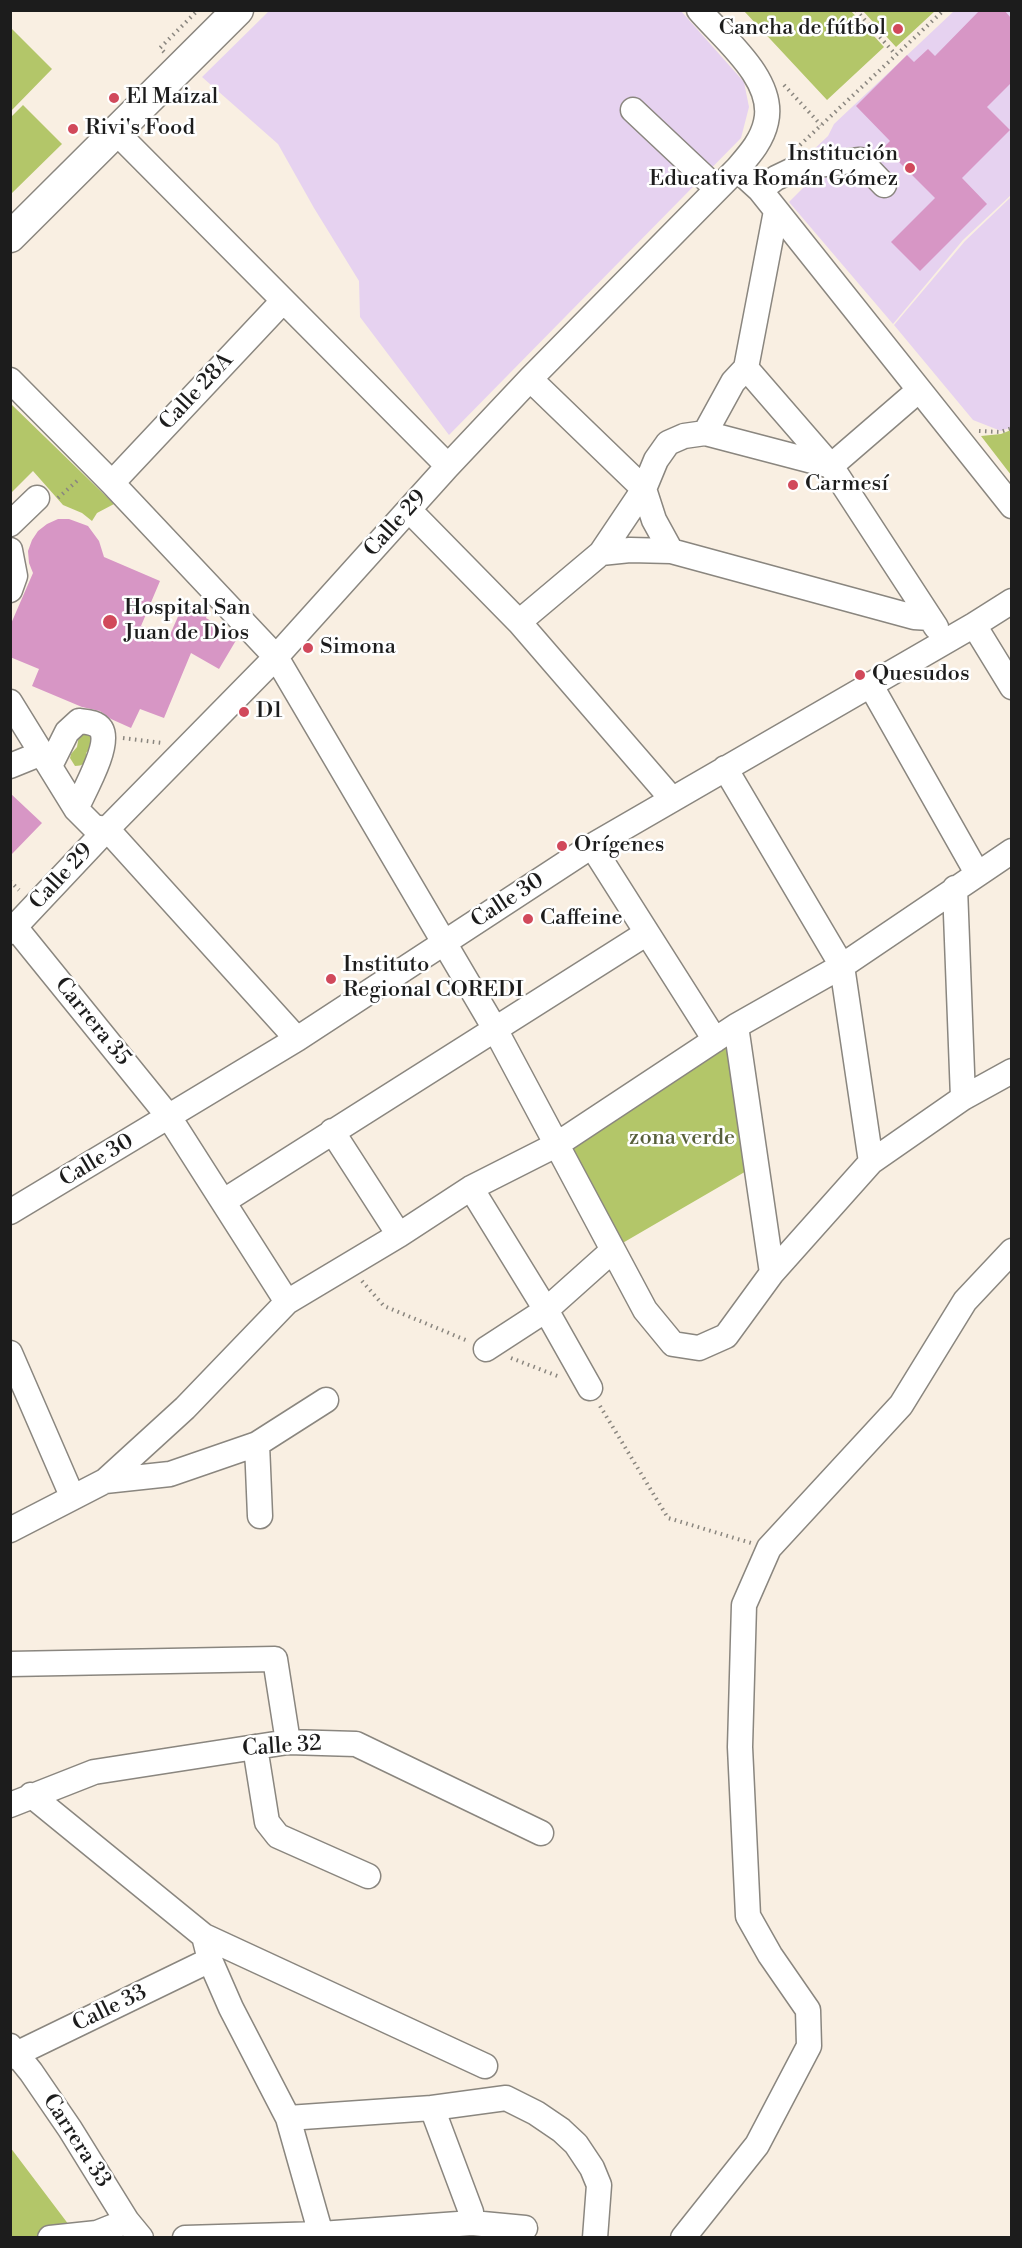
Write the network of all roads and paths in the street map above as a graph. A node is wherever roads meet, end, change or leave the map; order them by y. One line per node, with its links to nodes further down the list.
1 (238, 10): 8 (main road)
2 (699, 10): 9 (street, Calle 29)
3 (856, 10): 5 (path)
4 (944, 10): 5 (path)
5 (895, 54): 6 (path)
6 (783, 84)
7 (633, 110): 11 (street)
8 (117, 133): 14 (main road); 15 (street)
9 (737, 169): 11 (street, Calle 29); 12 (street)
10 (884, 185): 12 (street)
11 (717, 189): 17 (street, Calle 29)
12 (760, 190): 13 (street)
13 (776, 211): 16 (street); 19 (street)
14 (10, 237)
15 (283, 301): 23 (street); 26 (street, Calle 28A)
16 (746, 368): 22 (street); 24 (street)
17 (530, 379): 23 (street, Calle 29); 27 (street)
18 (10, 380): 26 (street)
19 (919, 390): 24 (street); 29 (street)
20 (1011, 428): 21 (path)
21 (972, 432)
22 (705, 433): 24 (street); 27 (street)
23 (448, 466): 30 (street, Calle 29)
24 (831, 466): 37 (street)
25 (86, 472): 28 (path)
26 (112, 483): 41 (street)
27 (644, 489): 33 (street); 34 (street)
28 (46, 500): 31 (street)
29 (1011, 506)
30 (409, 510): 38 (street); 41 (street, Calle 29)
31 (10, 524)
32 (10, 550): 35 (street)
33 (671, 551): 34 (street); 37 (street)
34 (601, 553): 38 (street)
35 (10, 590)
36 (1011, 601): 39 (street, Calle 30)
37 (930, 618): 40 (street)
38 (519, 622): 50 (street)
39 (974, 625): 40 (street, Calle 30); 43 (street)
40 (946, 640): 42 (street, Calle 30)
41 (276, 657): 52 (street, Calle 29); 61 (street)
42 (870, 684): 49 (street, Calle 30); 55 (street)
43 (1011, 687)
44 (10, 702): 47 (street)
45 (121, 738): 46 (path)
46 (170, 744)
47 (46, 759): 48 (street); 51 (street); 51 (street)
48 (10, 766)
49 (725, 768): 50 (street, Calle 30); 62 (street)
50 (672, 799): 53 (street, Calle 30)
51 (76, 809): 52 (street)
52 (107, 829): 59 (street, Calle 29); 65 (street)
53 (592, 846): 60 (street); 61 (street, Calle 30)
54 (1011, 851): 55 (street)
55 (977, 873): 57 (street)
56 (10, 881): 58 (path)
57 (955, 888): 62 (street); 68 (street)
58 (19, 890)
59 (13, 929): 69 (street, Carrera 35)
60 (647, 933): 64 (street); 66 (street)
61 (442, 943): 64 (street); 65 (street, Calle 30)
62 (842, 966): 63 (street); 72 (street)
63 (736, 1026): 66 (street); 80 (street)
64 (495, 1029): 70 (street); 71 (street)
65 (297, 1039): 69 (street, Calle 30)
66 (715, 1040): 71 (street)
67 (1011, 1071): 68 (street)
68 (963, 1098): 72 (street)
69 (170, 1117): 74 (street, Carrera 35); 75 (street, Calle 30)
70 (332, 1131): 74 (street); 76 (street)
71 (556, 1145): 73 (street); 77 (street)
72 (871, 1162): 80 (street)
73 (471, 1188): 76 (street); 82 (street)
74 (224, 1201): 81 (street, Carrera 35)
75 (10, 1212)
76 (399, 1235): 79 (street)
77 (612, 1251): 80 (street); 82 (street)
78 (1011, 1251): 92 (street)
79 (347, 1264): 81 (street); 83 (path)
80 (772, 1273)
81 (287, 1302): 88 (street)
82 (546, 1310): 83 (street); 85 (street)
83 (486, 1349): 85 (path)
84 (10, 1353): 89 (street)
85 (590, 1388): 92 (path)
86 (326, 1400): 87 (street)
87 (257, 1444): 88 (street); 90 (street)
88 (105, 1481): 89 (street)
89 (72, 1496): 91 (street)
90 (260, 1516)
91 (10, 1530)
92 (770, 1548): 112 (street)
93 (10, 1664): 94 (street)
94 (288, 1742): 95 (street, Calle 32); 97 (street, Calle 32)
95 (255, 1747): 96 (street, Calle 32); 98 (street)
96 (21, 1800): 99 (street)
97 (541, 1833)
98 (368, 1876)
99 (204, 1936): 100 (street); 102 (street)
100 (210, 1960): 101 (street, Calle 33); 104 (street)
101 (12, 2052): 107 (street, Carrera 33)
102 (485, 2066)
103 (432, 2109): 104 (street); 105 (street); 111 (street)
104 (288, 2118): 108 (street)
105 (472, 2223): 106 (street); 108 (street)
106 (525, 2228)
107 (134, 2229): 109 (street)
108 (321, 2236): 110 (street)
109 (50, 2238)
110 (185, 2238)
111 (595, 2238)
112 (683, 2238)

